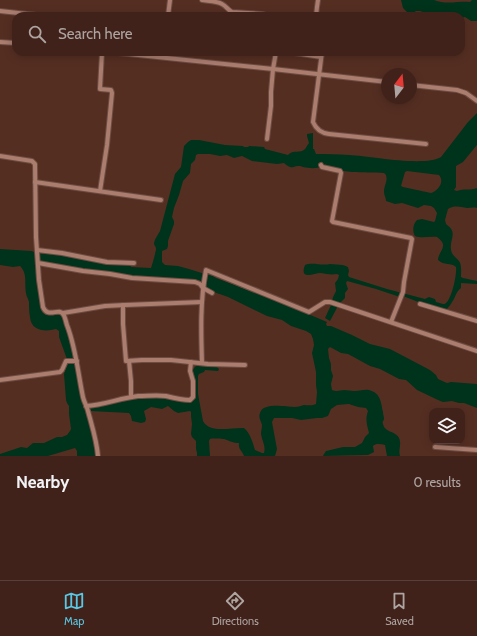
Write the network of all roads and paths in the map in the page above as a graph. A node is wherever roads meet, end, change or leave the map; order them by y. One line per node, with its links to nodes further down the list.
1 (170, 0): 6 (street)
2 (202, 0): 7 (street)
3 (318, 0): 8 (street)
4 (0, 11): 5 (street)
5 (12, 12)
6 (168, 12)
7 (232, 12)
8 (316, 12)
9 (0, 42): 10 (street)
10 (12, 43)
11 (102, 56): 25 (street)
12 (180, 56): 15 (street)
13 (275, 56): 15 (street)
14 (322, 56): 16 (street)
15 (273, 68): 16 (street); 20 (street)
16 (319, 74): 17 (street); 21 (street)
17 (381, 81)
18 (417, 86): 19 (street)
19 (477, 101)
20 (268, 140)
21 (426, 144)
22 (0, 156): 24 (street)
23 (321, 164): 37 (street)
24 (35, 182): 25 (street); 27 (street)
25 (100, 191): 26 (street)
26 (161, 200)
27 (37, 251): 28 (street); 29 (street)
28 (38, 262): 30 (street); 35 (street)
29 (134, 263)
30 (203, 286): 31 (street); 32 (street); 37 (street)
31 (212, 293)
32 (202, 302): 34 (street); 42 (street)
33 (420, 304): 36 (street)
34 (123, 305): 35 (street); 40 (street)
35 (63, 313): 39 (street)
36 (477, 321)
37 (391, 322): 38 (street)
38 (477, 350)
39 (76, 361): 44 (street); 46 (street)
40 (129, 362): 41 (street); 45 (street)
41 (191, 362): 42 (street); 45 (street)
42 (202, 363): 43 (street)
43 (245, 365)
44 (0, 380)
45 (132, 397): 46 (street)
46 (86, 406): 49 (street)
47 (435, 446): 48 (street)
48 (477, 450)
49 (98, 456)

